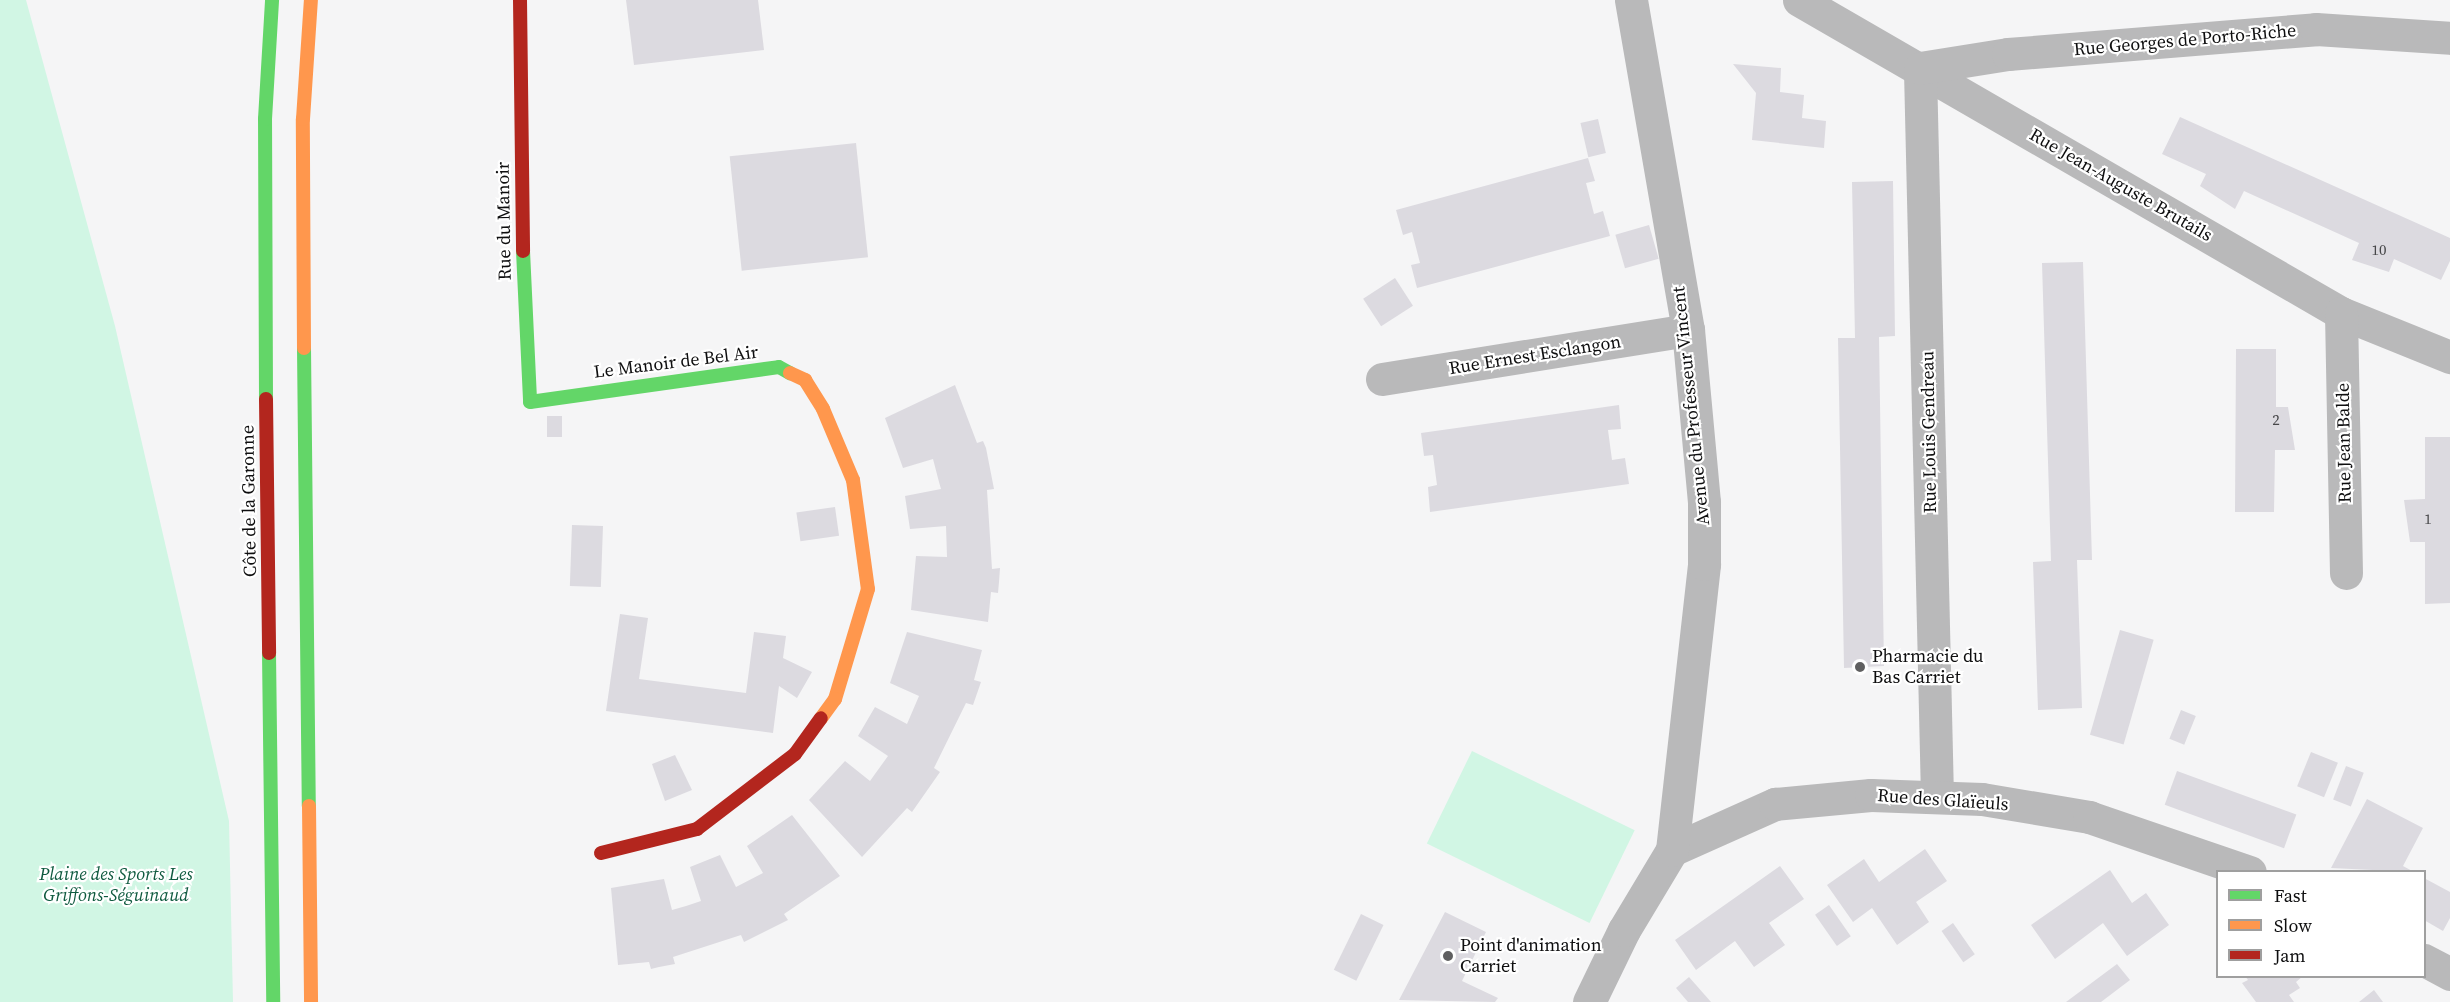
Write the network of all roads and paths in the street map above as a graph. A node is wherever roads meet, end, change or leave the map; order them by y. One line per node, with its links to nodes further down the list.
1 (273, 0): 20 (main road, Côte de la Garonne)
2 (311, 0): 21 (main road)
3 (520, 0): 12 (main road, Rue du Manoir)
4 (1631, 0): 9 (street, Avenue du Professeur Vincent)
5 (1799, 0): 7 (street, Rue Jean-Auguste Brutails)
6 (2450, 38): 7 (street, Rue Georges de Porto-Riche)
7 (1920, 68): 8 (street, Rue Jean-Auguste Brutails); 14 (street, Rue Louis Gendreau)
8 (2341, 313): 10 (street, Rue Jean-Auguste Brutails); 13 (street, Rue Jean Balde)
9 (1688, 330): 11 (street, Rue Ernest Esclangon); 15 (street, Avenue du Professeur Vincent)
10 (2450, 357)
11 (1382, 379)
12 (570, 393): 16 (main road, Le Manoir de Bel Air)
13 (2346, 573)
14 (1937, 797): 15 (street, Rue des Glaïeuls); 17 (street, Rue des Glaïeuls)
15 (1672, 850): 22 (street)
16 (601, 853)
17 (2244, 870)
18 (2426, 961): 19 (street)
19 (2450, 974)
20 (273, 1002)
21 (311, 1002)
22 (1589, 1002)

